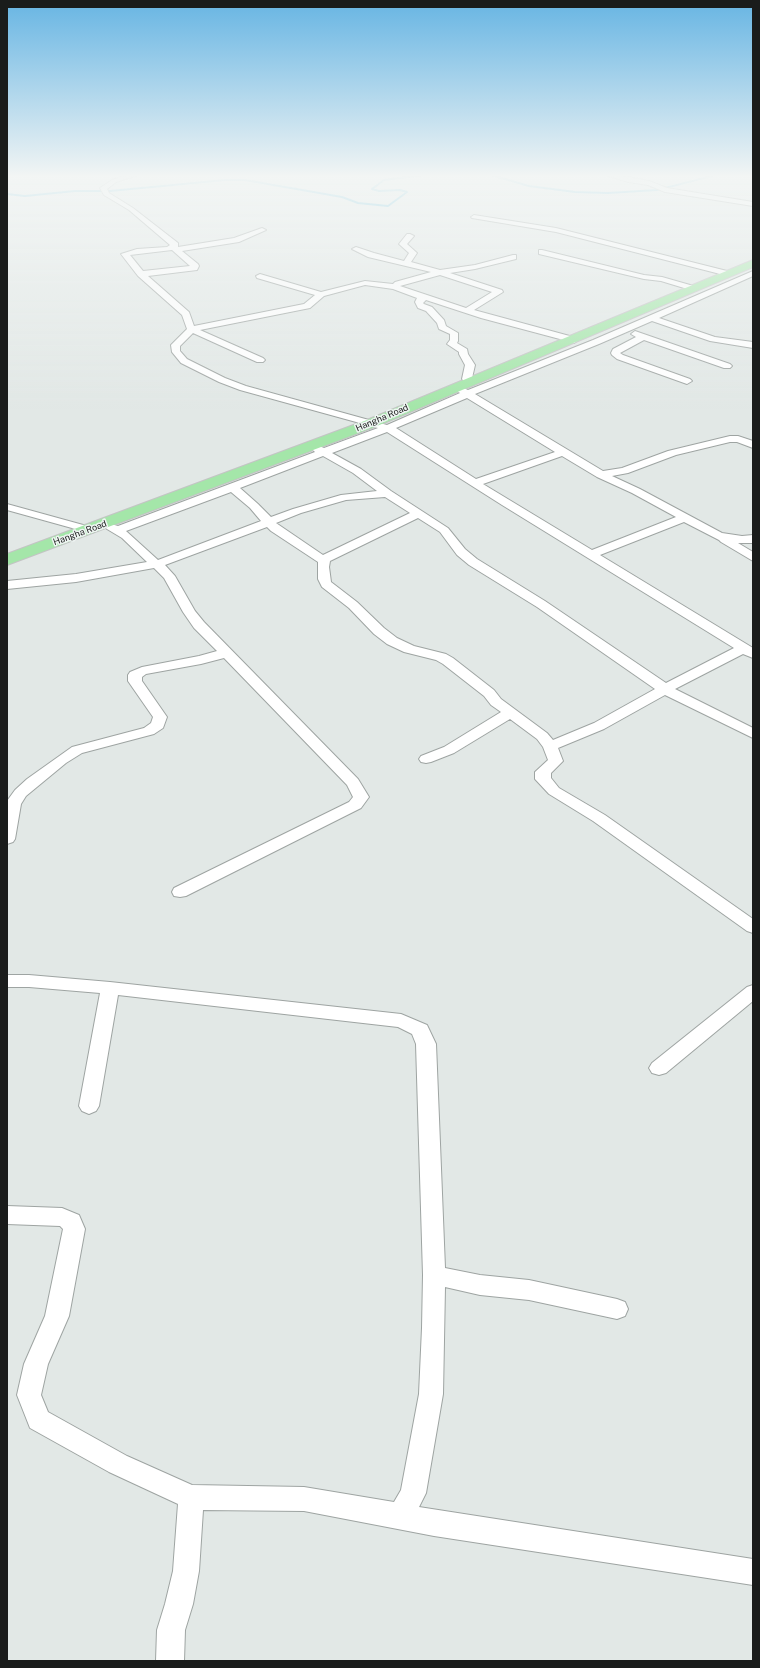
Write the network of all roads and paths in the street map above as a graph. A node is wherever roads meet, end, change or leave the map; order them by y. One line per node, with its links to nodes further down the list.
1 (130, 253): 11 (street)
2 (180, 253): 11 (street)
3 (366, 253): 9 (street)
4 (413, 253): 9 (street)
5 (545, 253): 17 (street)
6 (645, 253): 12 (street)
7 (513, 257): 10 (street)
8 (753, 263): 12 (highway, Hangha Road)
9 (410, 265): 10 (street); 15 (street)
10 (440, 272): 15 (street); 20 (street)
11 (141, 274): 22 (street)
12 (728, 274): 17 (highway, Hangha Road)
13 (753, 274): 21 (street)
14 (260, 276): 18 (street)
15 (415, 279): 16 (street); 19 (street)
16 (395, 287): 18 (street); 19 (street)
17 (694, 289): 25 (highway, Hangha Road)
18 (322, 294): 22 (street)
19 (420, 296): 20 (street); 30 (street)
20 (467, 311): 25 (street)
21 (652, 318): 23 (street); 26 (street)
22 (191, 329): 27 (street); 31 (street)
23 (624, 330): 24 (street); 30 (street)
24 (644, 337): 28 (street); 29 (street)
25 (574, 340): 30 (highway, Hangha Road)
26 (753, 345)
27 (260, 360)
28 (727, 366)
29 (687, 381)
30 (464, 388): 31 (highway, Hangha Road); 32 (street); 36 (street)
31 (372, 423): 32 (street); 34 (highway, Hangha Road)
32 (388, 428): 35 (street); 38 (street)
33 (753, 445): 37 (street)
34 (311, 446): 35 (street); 45 (highway, Hangha Road)
35 (323, 452): 39 (street); 40 (street)
36 (564, 452): 37 (street); 38 (street)
37 (601, 475): 43 (street)
38 (475, 483): 49 (street)
39 (233, 488): 44 (street); 46 (street)
40 (387, 493): 42 (street); 44 (street)
41 (7, 507): 45 (street)
42 (419, 513): 52 (street); 57 (street)
43 (684, 518): 47 (street); 49 (street)
44 (268, 522): 52 (street); 53 (street)
45 (97, 527): 46 (street); 51 (highway, Hangha Road)
46 (119, 530): 53 (street)
47 (719, 536): 48 (street); 50 (street)
48 (753, 539)
49 (590, 555): 55 (street)
50 (753, 557)
51 (7, 560)
52 (324, 561): 58 (street)
53 (157, 564): 54 (street); 56 (street)
54 (7, 585)
55 (748, 652): 57 (street)
56 (226, 653): 62 (street); 63 (street)
57 (666, 690): 59 (street); 60 (street)
58 (510, 712): 60 (street); 61 (street)
59 (753, 734)
60 (550, 746): 64 (street)
61 (426, 759)
62 (7, 839)
63 (180, 892)
64 (753, 927)
65 (7, 981): 66 (street)
66 (110, 988): 69 (street); 71 (street)
67 (753, 992): 68 (street)
68 (659, 1068)
69 (89, 1106)
70 (7, 1215): 73 (street)
71 (434, 1276): 72 (street); 74 (street)
72 (617, 1309)
73 (191, 1497): 74 (street); 76 (street)
74 (401, 1516): 75 (street)
75 (753, 1572)
76 (170, 1661)

